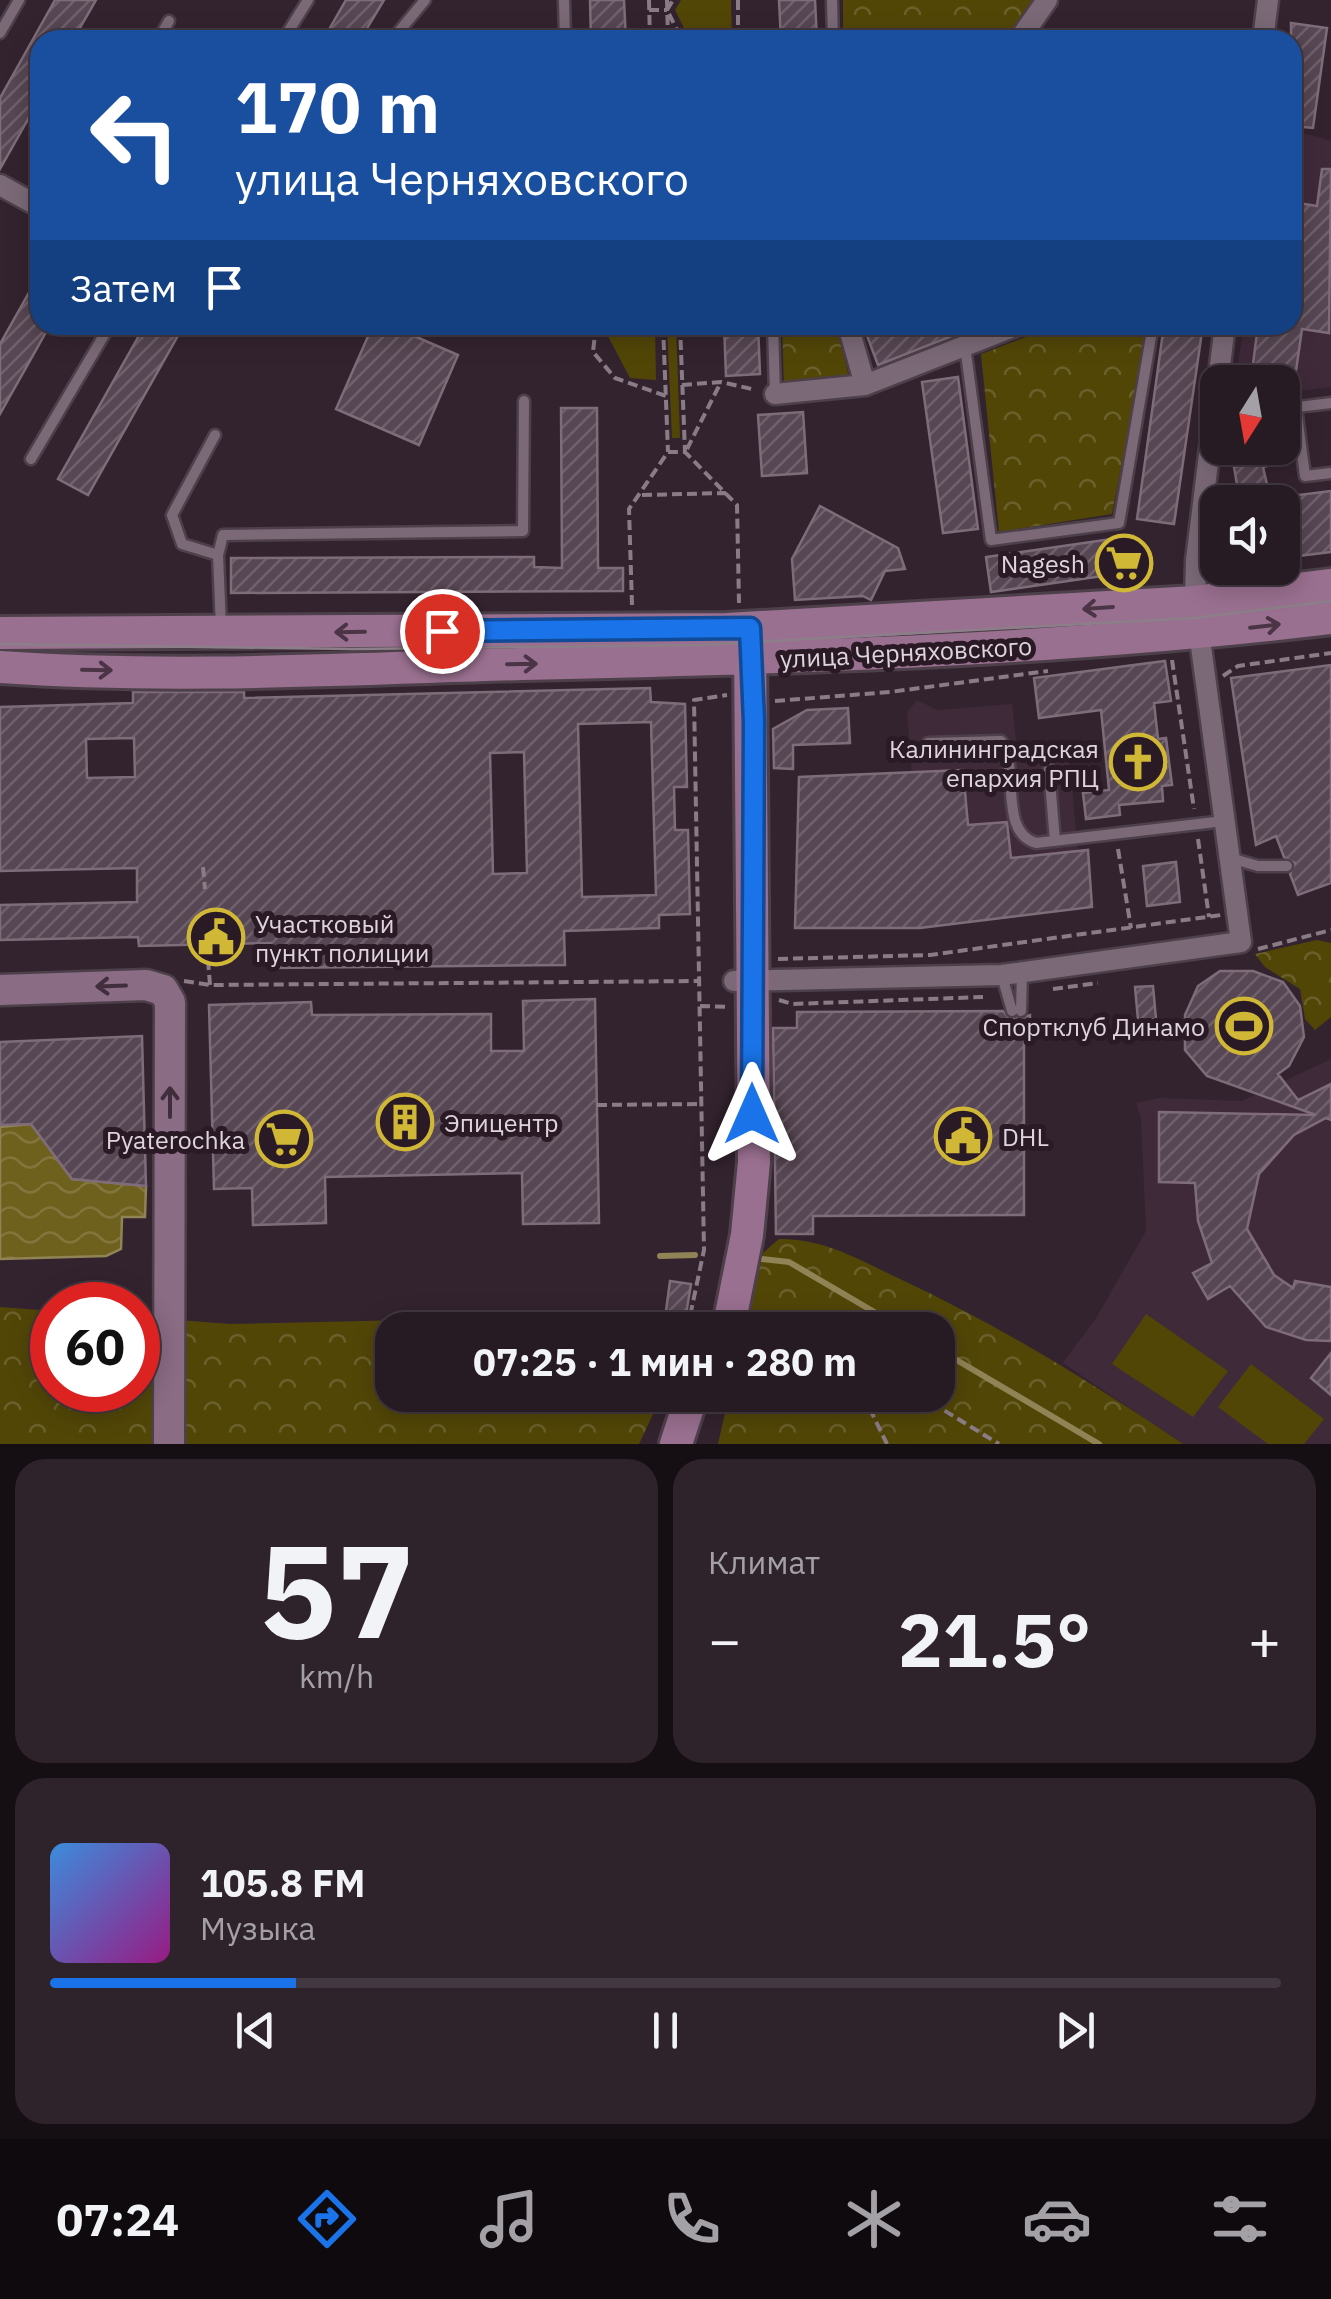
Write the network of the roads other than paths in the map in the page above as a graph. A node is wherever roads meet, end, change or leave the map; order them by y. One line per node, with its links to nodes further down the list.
1 (19, 0): 16 (lane)
2 (308, 0): 10 (lane)
3 (425, 0): 11 (lane)
4 (564, 0): 12 (lane)
5 (832, 0): 13 (lane)
6 (1047, 0): 14 (street)
7 (1268, 0): 15 (street)
8 (170, 20): 9 (lane)
9 (164, 30)
10 (289, 30)
11 (400, 30)
12 (565, 30)
13 (832, 30)
14 (1025, 30)
15 (1265, 30)
16 (0, 33)
17 (0, 185): 18 (street)
18 (30, 201)
19 (104, 335): 34 (lane)
20 (773, 335): 28 (lane)
21 (851, 335): 27 (street)
22 (993, 335): 25 (street)
23 (1152, 335): 25 (lane)
24 (1224, 335): 26 (street)
25 (965, 346): 27 (street)
26 (1220, 365)
27 (865, 386): 28 (street)
28 (775, 394)
29 (524, 400): 37 (lane)
30 (1331, 403): 31 (lane)
31 (1300, 407)
32 (215, 435): 37 (lane)
33 (1300, 438): 36 (lane)
34 (31, 459)
35 (1210, 465): 39 (street)
36 (1331, 472)
37 (218, 555): 42 (lane)
38 (1331, 585): 39 (main road, улица Черняховского)
39 (1197, 618): 40 (main road, улица Черняховского, one-way to 40); 43 (main road, улица Черняховского); 47 (street)
40 (1331, 618)
41 (0, 634): 42 (main road, улица Черняховского)
42 (222, 634): 43 (main road, улица Черняховского, one-way to 42)
43 (739, 637): 44 (main road, улица Черняховского, one-way to 43); 52 (main road)
44 (0, 668)
45 (928, 743): 48 (lane)
46 (1049, 769): 48 (lane)
47 (1226, 820): 48 (lane); 49 (street)
48 (1055, 841)
49 (1230, 858): 50 (lane); 51 (street)
50 (1287, 866)
51 (1012, 974): 51 (lane); 52 (street)
52 (753, 981): 54 (main road); 55 (main road)
53 (0, 990): 58 (street, one-way to 53)
54 (701, 1312)
55 (731, 1312)
56 (686, 1412): 59 (main road)
57 (707, 1412): 60 (main road)
58 (169, 1444)
59 (676, 1444)
60 (697, 1444)

